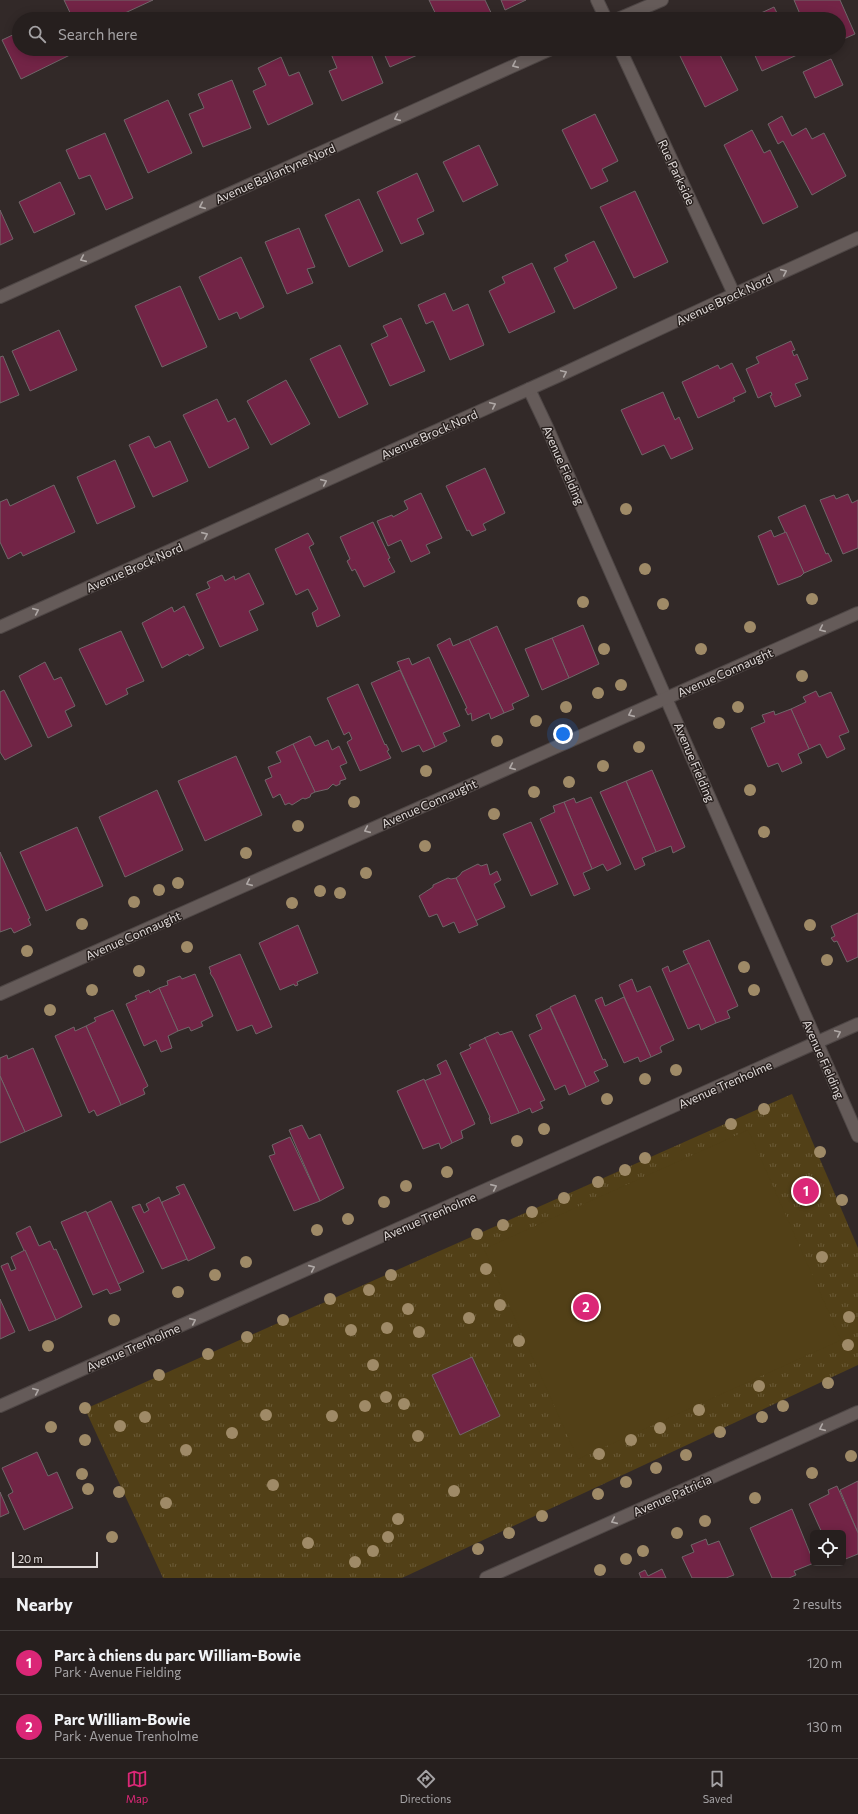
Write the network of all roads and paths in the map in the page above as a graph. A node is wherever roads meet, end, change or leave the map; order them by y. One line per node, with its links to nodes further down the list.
1 (597, 0): 3 (street)
2 (662, 0): 4 (street)
3 (603, 12)
4 (634, 12)
5 (535, 56): 9 (street, Avenue Ballantyne Nord, one-way to 9)
6 (623, 56): 8 (street, Rue Parkside)
7 (858, 238): 8 (street, Avenue Brock Nord, one-way to 7)
8 (734, 294): 10 (street, Avenue Brock Nord, one-way to 8)
9 (0, 296)
10 (529, 389): 12 (street, Avenue Brock Nord, one-way to 10); 13 (street, Avenue Fielding)
11 (858, 613): 13 (street, Avenue Connaught, one-way to 13)
12 (0, 627)
13 (666, 698): 14 (street, Avenue Connaught, one-way to 14); 16 (street, Avenue Fielding)
14 (0, 994)
15 (858, 1024): 16 (street, Avenue Trenholme, one-way to 15)
16 (817, 1043): 17 (street, Avenue Fielding); 18 (street, Avenue Trenholme, one-way to 16)
17 (858, 1136)
18 (0, 1406)
19 (858, 1412): 20 (street, Avenue Patricia, one-way to 20)
20 (486, 1578)

